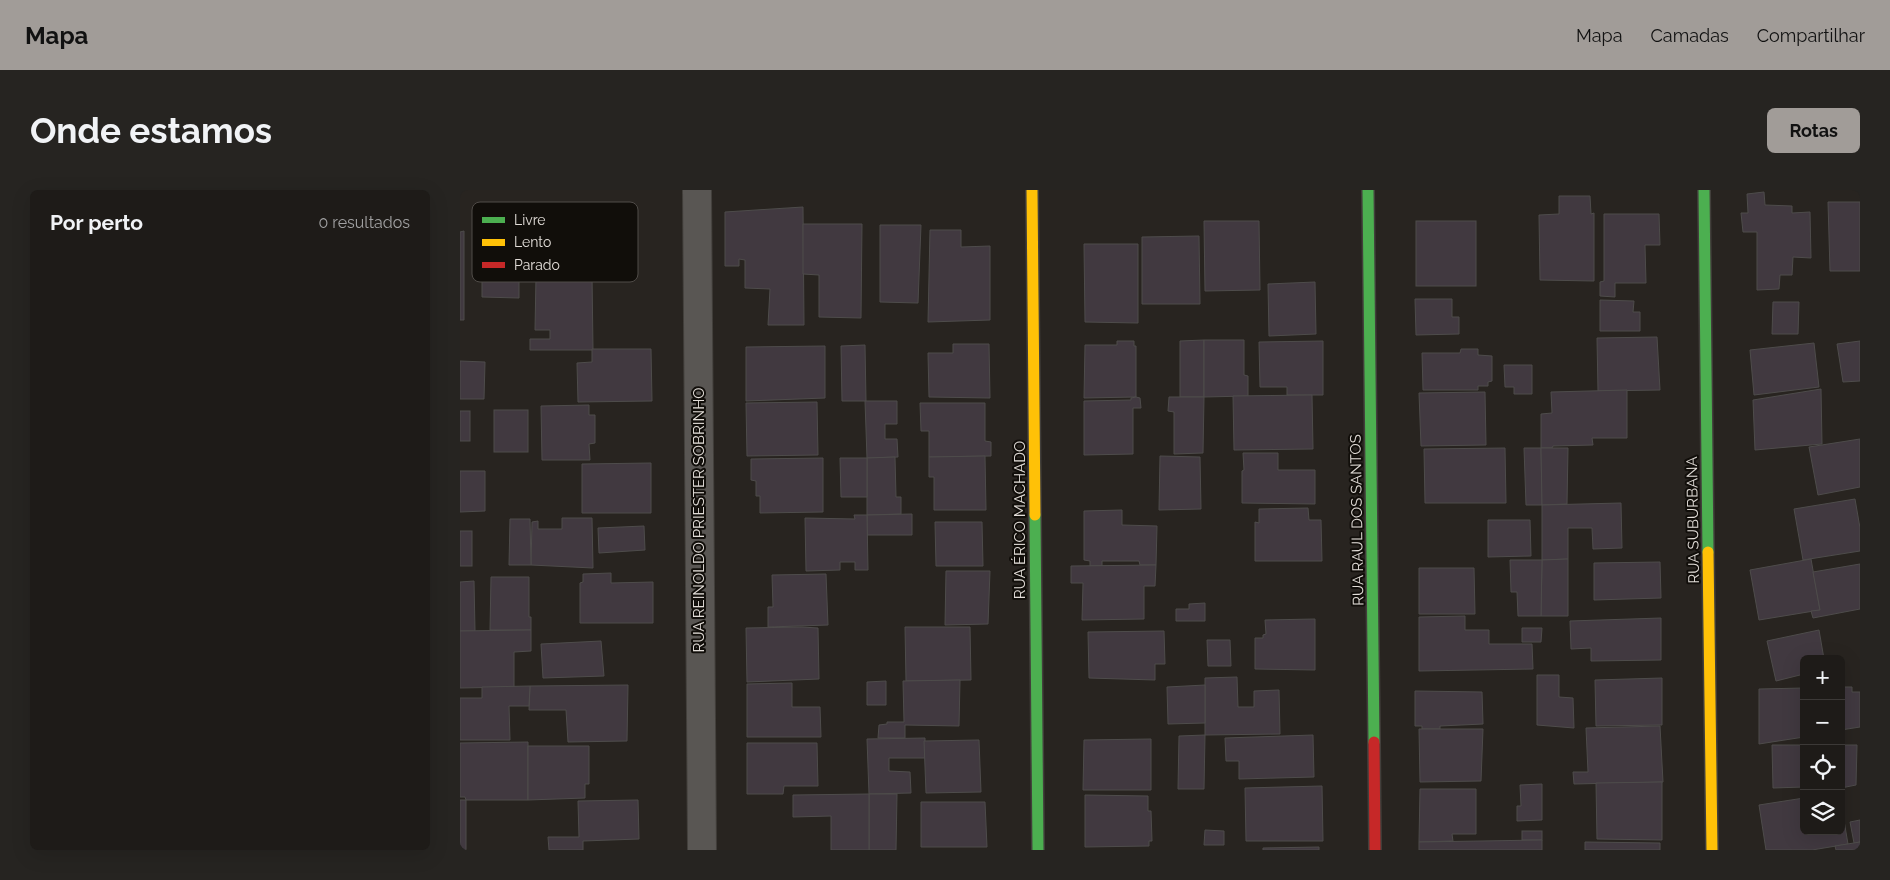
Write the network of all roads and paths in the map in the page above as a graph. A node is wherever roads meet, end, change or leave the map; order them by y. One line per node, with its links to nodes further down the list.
1 (697, 190): 5 (street, RUA REINOLDO PRIESTER SOBRINHO)
2 (1032, 190): 6 (street, RUA ÉRICO MACHADO)
3 (1368, 190): 7 (street, RUA RAUL DOS SANTOS)
4 (1704, 190): 8 (street, RUA SUBURBANA)
5 (702, 850)
6 (1038, 850)
7 (1375, 850)
8 (1712, 850)

